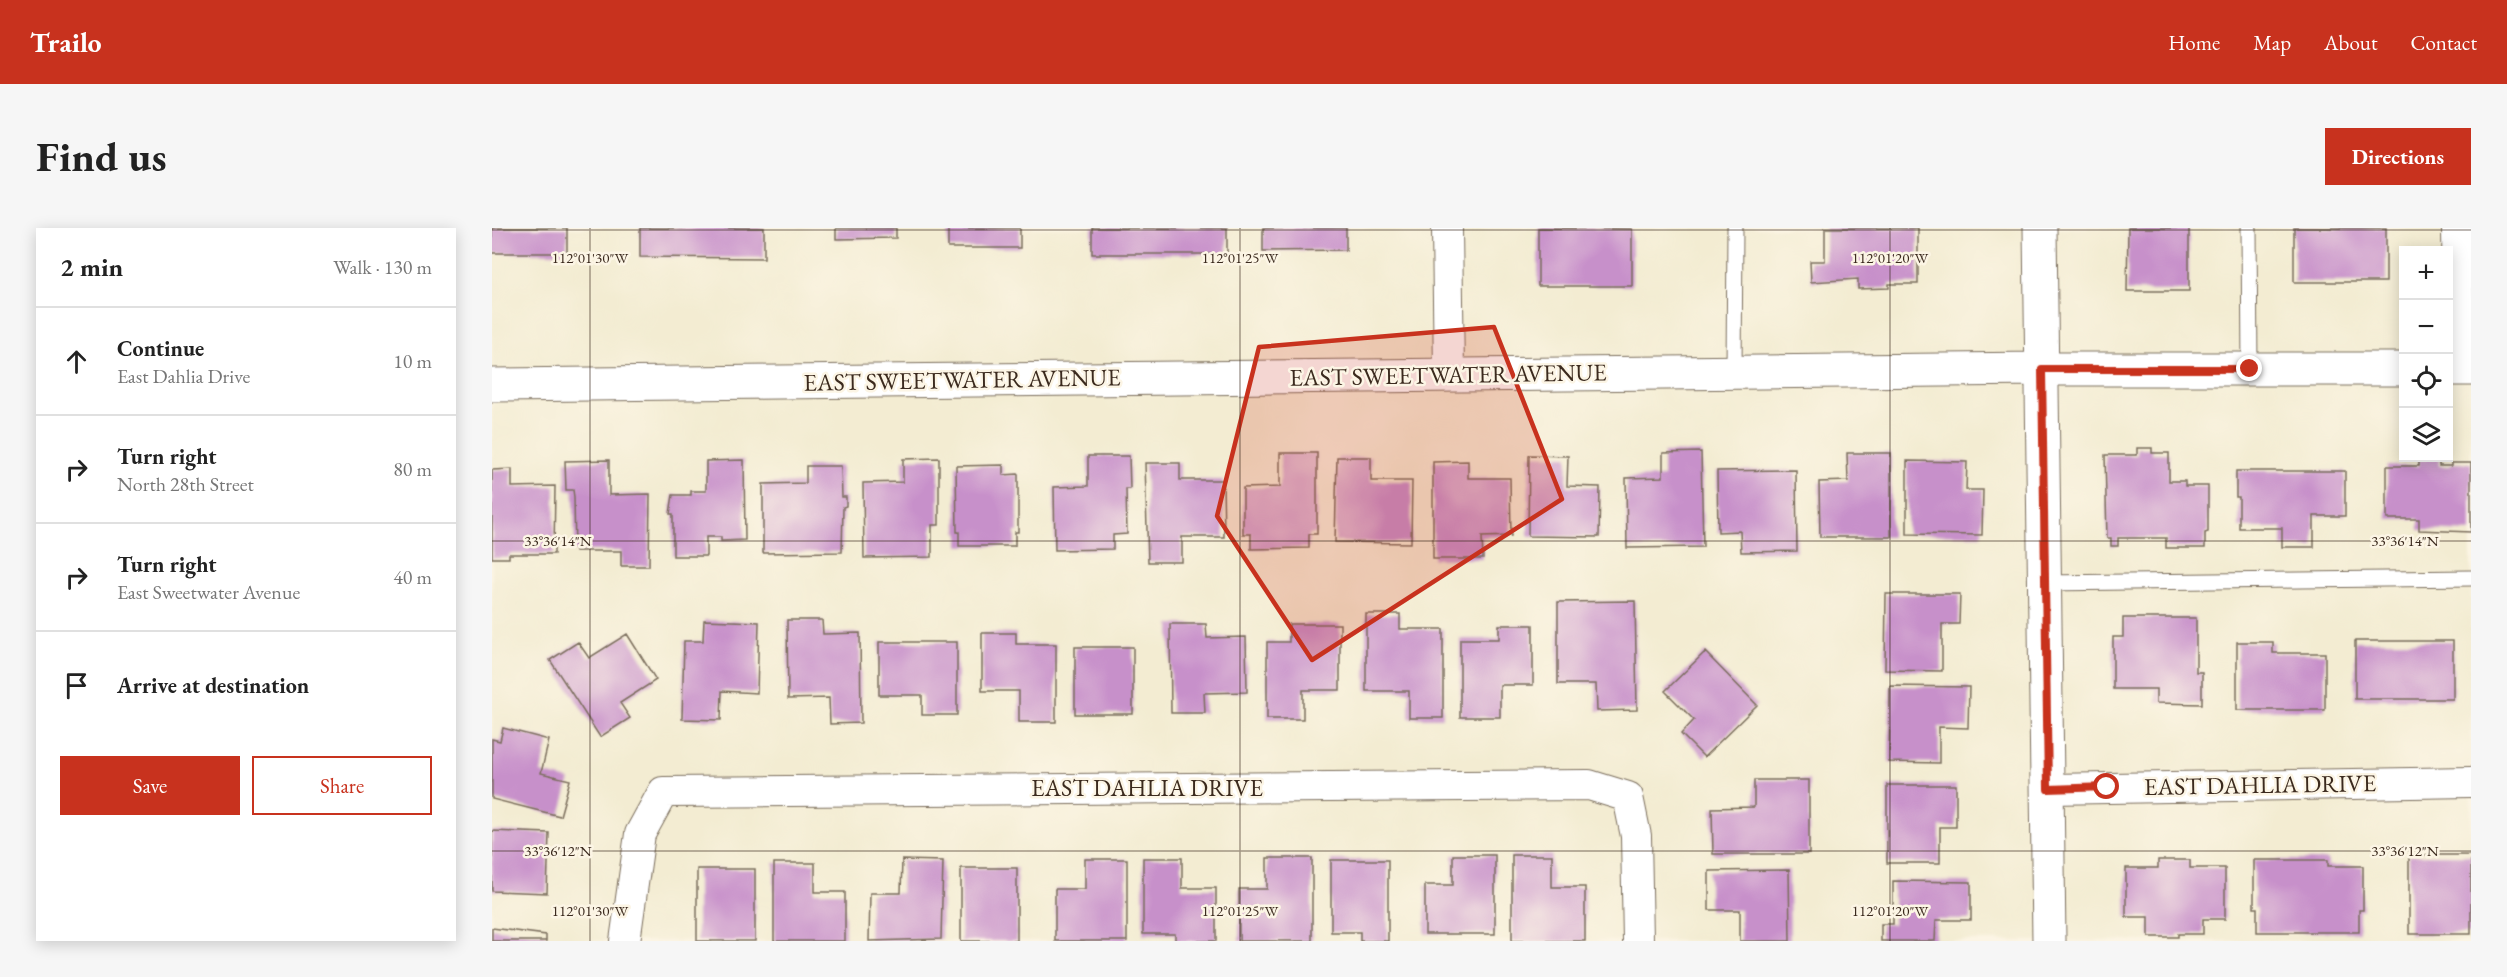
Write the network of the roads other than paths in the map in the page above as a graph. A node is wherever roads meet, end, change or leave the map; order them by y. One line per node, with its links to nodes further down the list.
1 (1447, 228): 11 (street)
2 (1735, 228): 10 (lane)
3 (2040, 228): 6 (street)
4 (2249, 228): 7 (lane)
5 (2457, 228): 9 (street)
6 (2042, 369): 7 (street, EAST SWEETWATER AVENUE); 10 (street, EAST SWEETWATER AVENUE); 14 (street)
7 (2250, 369): 8 (street, EAST SWEETWATER AVENUE)
8 (2399, 369)
9 (2459, 369)
10 (1734, 372): 11 (street, EAST SWEETWATER AVENUE)
11 (1449, 374): 12 (street, EAST SWEETWATER AVENUE)
12 (492, 385)
13 (2471, 578): 14 (lane)
14 (2045, 583): 16 (street)
15 (2471, 782): 16 (street, EAST DAHLIA DRIVE)
16 (2048, 789): 19 (street)
17 (625, 941): 18 (street, EAST DAHLIA DRIVE)
18 (1638, 941)
19 (2049, 941)

